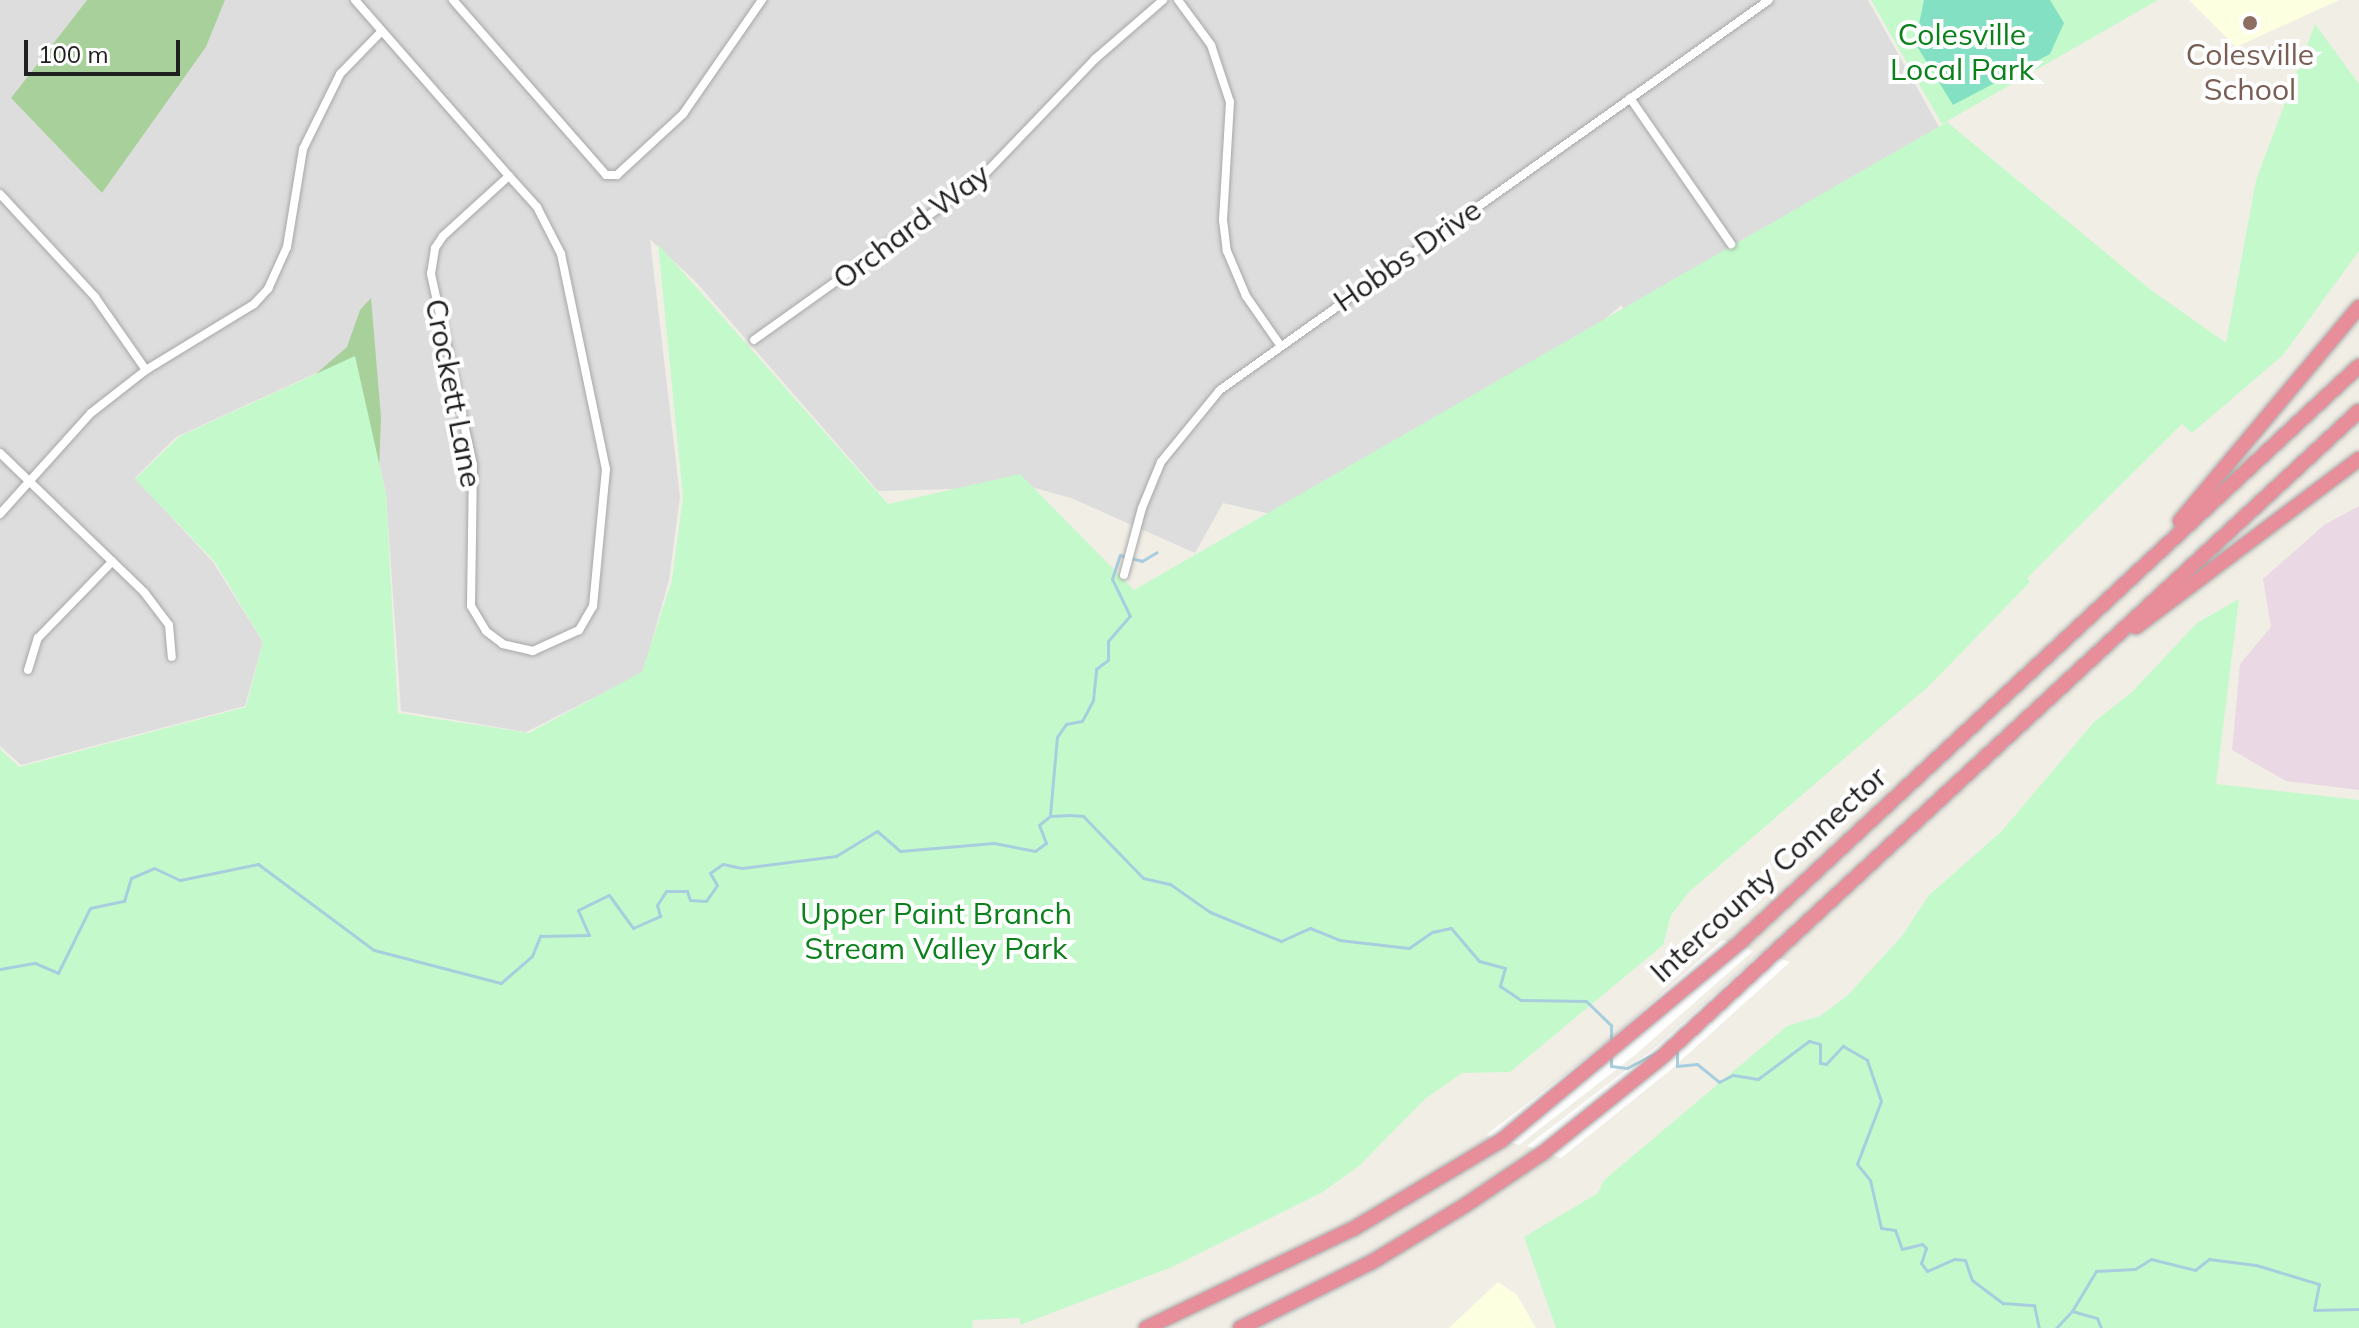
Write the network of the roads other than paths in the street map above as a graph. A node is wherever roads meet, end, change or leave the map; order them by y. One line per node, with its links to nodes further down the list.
1 (355, 0): 7 (street, Crockett Lane)
2 (453, 0): 3 (street)
3 (762, 0)
4 (1163, 0): 13 (street, Orchard Way)
5 (1178, 0): 14 (street)
6 (1769, 0): 8 (street, Hobbs Drive)
7 (382, 31): 9 (street, Crockett Lane); 16 (street)
8 (1630, 98): 11 (street); 14 (street, Hobbs Drive)
9 (509, 176): 9 (street, Crockett Lane)
10 (0, 194): 16 (street)
11 (1731, 244)
12 (2359, 307): 22 (highway)
13 (754, 340)
14 (1280, 345): 24 (street, Hobbs Drive)
15 (2359, 366): 22 (highway, Intercounty Connector)
16 (146, 370): 20 (street)
17 (2359, 411): 25 (highway, Intercounty Connector)
18 (0, 453): 20 (street)
19 (2359, 459): 25 (highway)
20 (29, 479): 21 (street); 23 (street)
21 (0, 514)
22 (2160, 547): 28 (highway, Intercounty Connector)
23 (113, 561): 26 (street); 27 (street)
24 (1124, 575)
25 (2096, 655): 29 (highway, Intercounty Connector)
26 (172, 657)
27 (28, 670)
28 (1146, 1328)
29 (1240, 1328)

